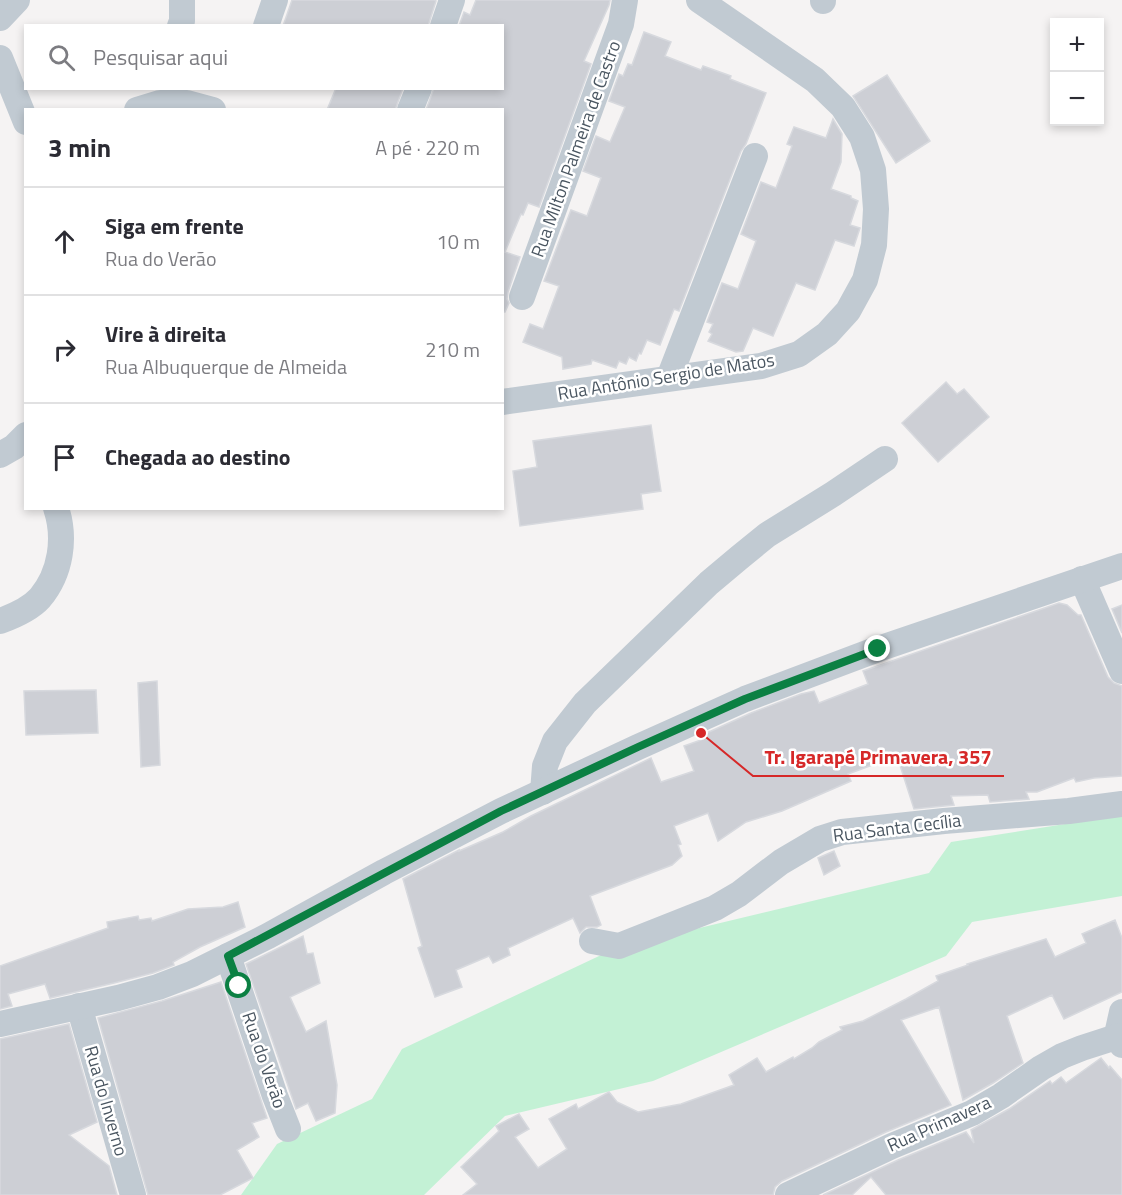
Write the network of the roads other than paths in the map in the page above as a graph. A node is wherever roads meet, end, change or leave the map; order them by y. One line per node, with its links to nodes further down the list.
1 (17, 0): 7 (street)
2 (182, 0): 8 (street)
3 (275, 0): 9 (street)
4 (452, 0): 10 (street)
5 (625, 0): 18 (street, Rua Milton Palmeira de Castro)
6 (699, 0): 19 (street, Rua Antônio Sergio de Matos)
7 (0, 18)
8 (181, 24)
9 (267, 24)
10 (444, 24)
11 (0, 58): 16 (street)
12 (417, 90): 15 (street)
13 (144, 108): 14 (street)
14 (206, 108)
15 (412, 108)
16 (24, 117)
17 (755, 156): 19 (street)
18 (522, 297)
19 (669, 378): 20 (street, Rua Antônio Sergio de Matos)
20 (504, 402)
21 (885, 459): 27 (street)
22 (56, 510): 25 (street)
23 (1122, 566): 24 (street)
24 (1082, 579): 26 (street); 27 (street)
25 (0, 621)
26 (1122, 671)
27 (543, 792): 30 (street)
28 (1122, 804): 29 (street, Rua Santa Cecília)
29 (592, 941)
30 (228, 956): 31 (street); 34 (street, Rua do Verão)
31 (79, 1006): 32 (street); 35 (street, Rua do Inverno)
32 (0, 1024)
33 (1121, 1031): 36 (street, Rua Primavera)
34 (288, 1129)
35 (133, 1195)
36 (788, 1195)

